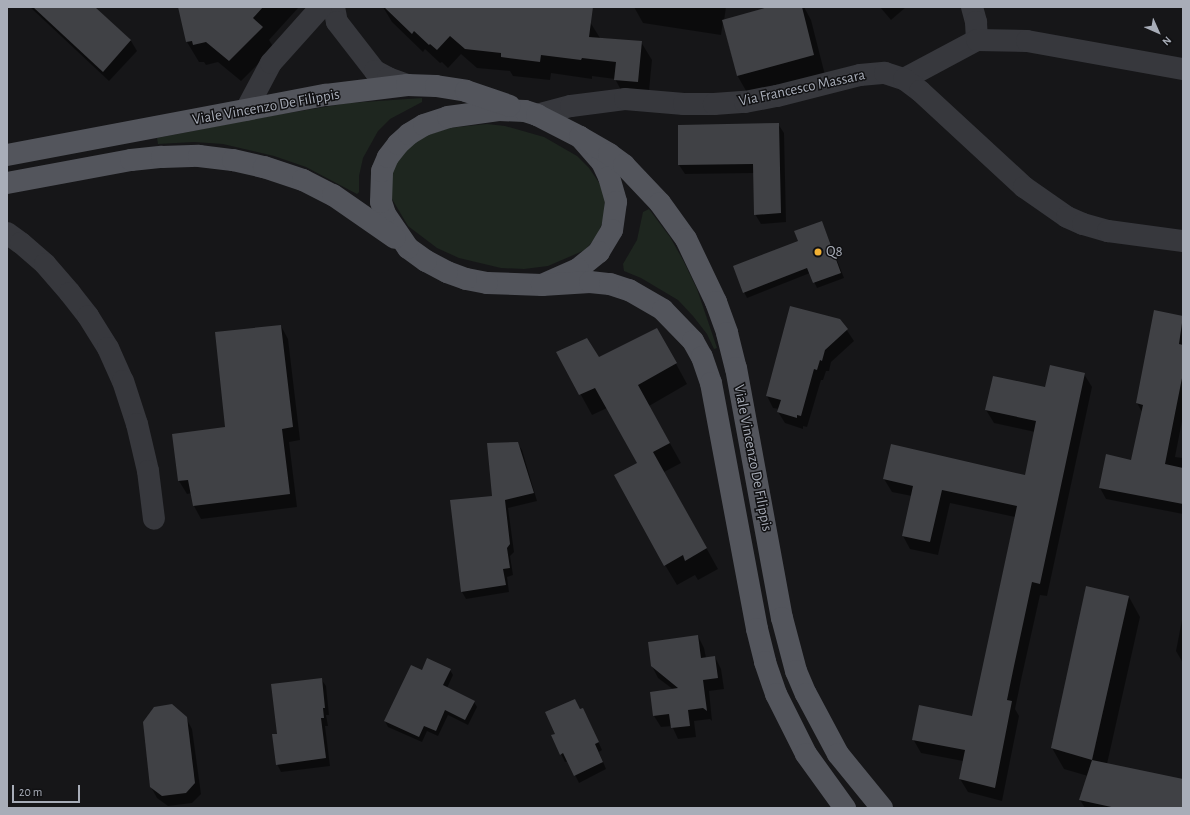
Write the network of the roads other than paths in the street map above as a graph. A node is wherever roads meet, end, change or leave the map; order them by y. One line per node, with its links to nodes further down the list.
1 (321, 7): 8 (street)
2 (334, 7): 7 (street)
3 (972, 7): 4 (street)
4 (976, 40): 5 (street); 6 (street)
5 (1183, 69)
6 (904, 79): 9 (street, Via Francesco Massara); 14 (street, Via Francesco Massara)
7 (407, 85): 8 (main road, Viale Vincenzo De Filippis); 9 (main road, Viale Vincenzo De Filippis)
8 (246, 110): 11 (main road, Viale Vincenzo De Filippis)
9 (531, 113): 10 (main road, Viale Vincenzo De Filippis); 15 (main road, Viale Vincenzo De Filippis)
10 (580, 137): 16 (main road, Viale Vincenzo De Filippis); 19 (main road, Viale Vincenzo De Filippis)
11 (7, 155)
12 (7, 183): 15 (main road, Viale Vincenzo De Filippis)
13 (7, 233): 17 (street)
14 (1183, 241)
15 (408, 248): 16 (main road, Viale Vincenzo De Filippis)
16 (542, 284): 18 (main road, Viale Vincenzo De Filippis)
17 (154, 519)
18 (845, 808)
19 (882, 808)

